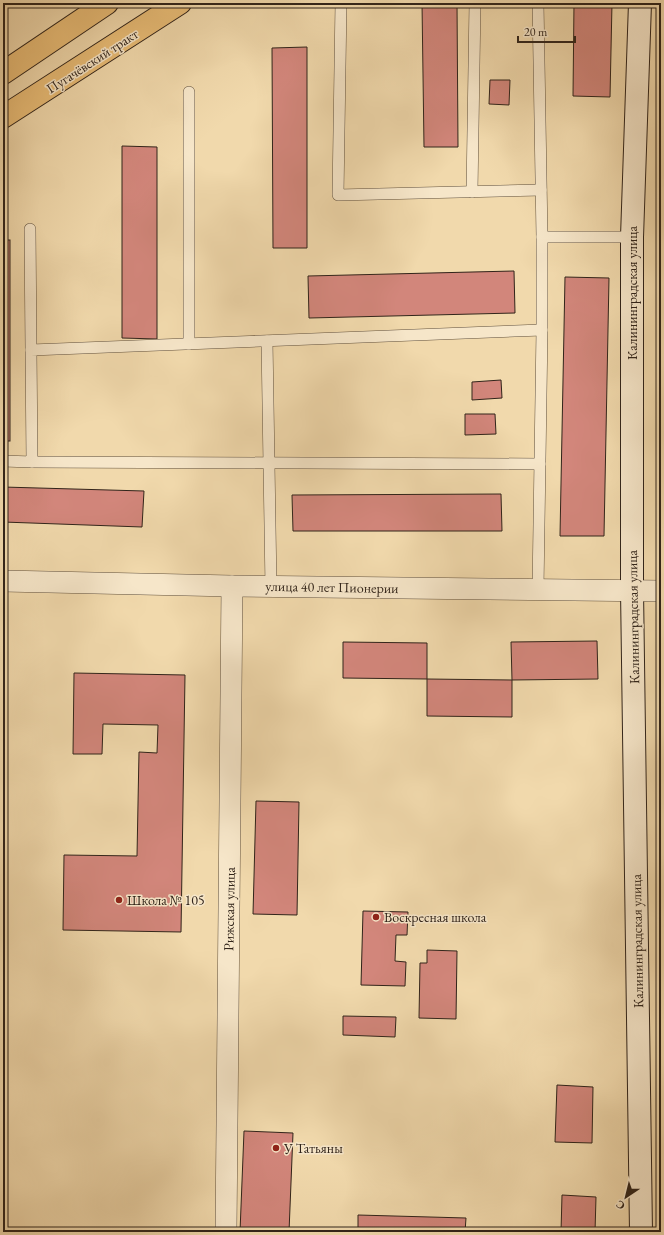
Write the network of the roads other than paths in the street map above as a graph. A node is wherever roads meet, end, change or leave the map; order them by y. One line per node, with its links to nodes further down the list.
1 (107, 3): 7 (main road)
2 (180, 3): 9 (main road, Пугачёвский тракт)
3 (341, 3): 11 (lane)
4 (475, 3): 11 (lane)
5 (538, 3): 10 (lane)
6 (640, 3): 14 (street, Калининградская улица)
7 (3, 73)
8 (189, 92): 17 (lane)
9 (3, 117)
10 (542, 190): 11 (lane); 13 (lane)
11 (472, 192)
12 (30, 229): 18 (lane)
13 (542, 237): 14 (lane); 15 (lane)
14 (632, 237): 27 (street, Калининградская улица)
15 (542, 330): 16 (lane); 22 (lane)
16 (267, 341): 17 (lane); 21 (lane)
17 (189, 344): 18 (lane)
18 (31, 350): 20 (lane)
19 (3, 461): 20 (lane)
20 (32, 462): 21 (lane)
21 (269, 462): 22 (lane); 25 (lane)
22 (540, 464): 26 (lane)
23 (3, 581): 24 (street, улица 40 лет Пионерии)
24 (232, 586): 25 (street, улица 40 лет Пионерии); 29 (street, Рижская улица)
25 (271, 587): 26 (street, улица 40 лет Пионерии)
26 (538, 589): 27 (street, улица 40 лет Пионерии)
27 (632, 590): 28 (street, улица 40 лет Пионерии); 30 (street, Калининградская улица)
28 (661, 591)
29 (226, 1232)
30 (641, 1232)

